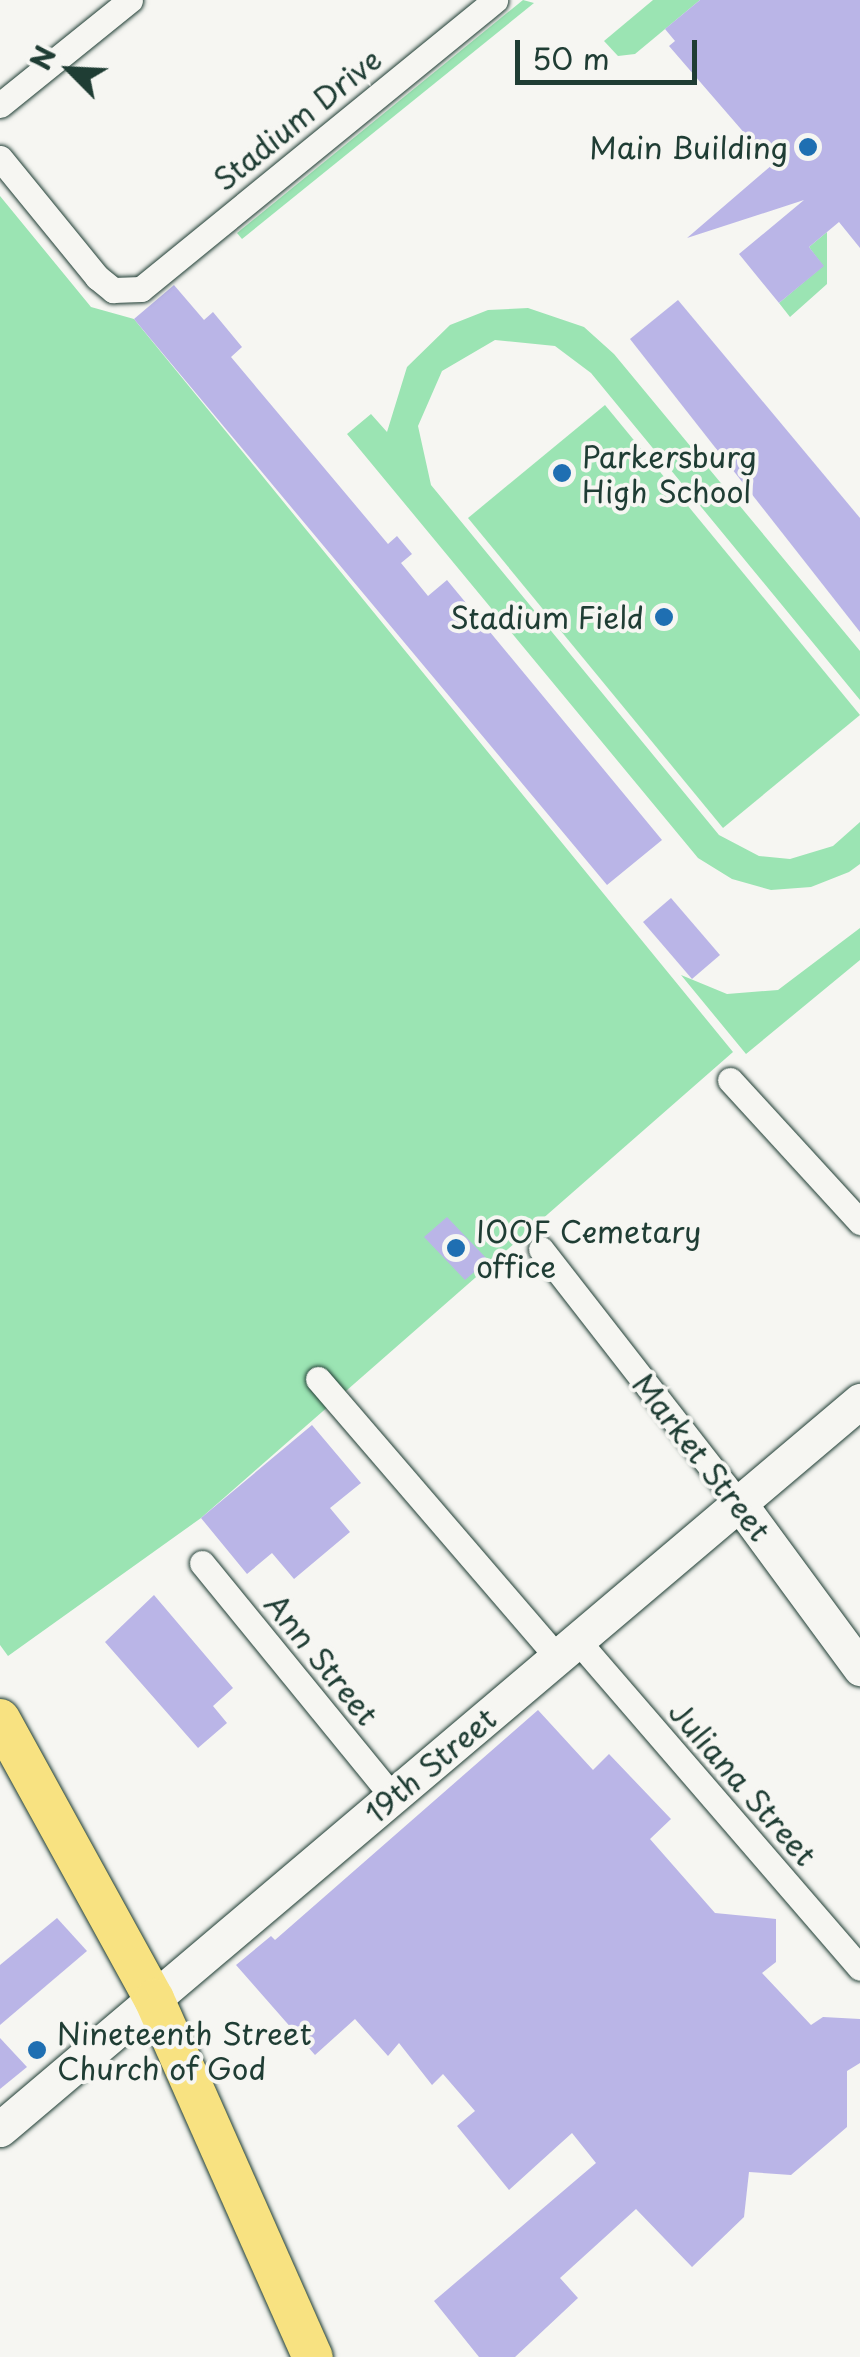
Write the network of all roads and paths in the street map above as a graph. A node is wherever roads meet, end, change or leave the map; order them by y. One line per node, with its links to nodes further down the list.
1 (130, 0): 3 (street)
2 (494, 0): 4 (street, Stadium Drive)
3 (0, 105)
4 (0, 158)
5 (730, 1080): 6 (street)
6 (860, 1222)
7 (541, 1249): 10 (street, Market Street)
8 (318, 1379): 12 (street, Juliana Street)
9 (860, 1401): 10 (street, 19th Street)
10 (738, 1503): 12 (street, 19th Street); 13 (street, Market Street)
11 (202, 1563): 15 (street, Ann Street)
12 (567, 1649): 15 (street, 19th Street); 16 (street, Juliana Street)
13 (860, 1668)
14 (0, 1719): 17 (main road)
15 (392, 1796): 17 (street, 19th Street)
16 (860, 1968)
17 (154, 1999): 18 (street, 19th Street); 19 (main road)
18 (0, 2129)
19 (312, 2357)

